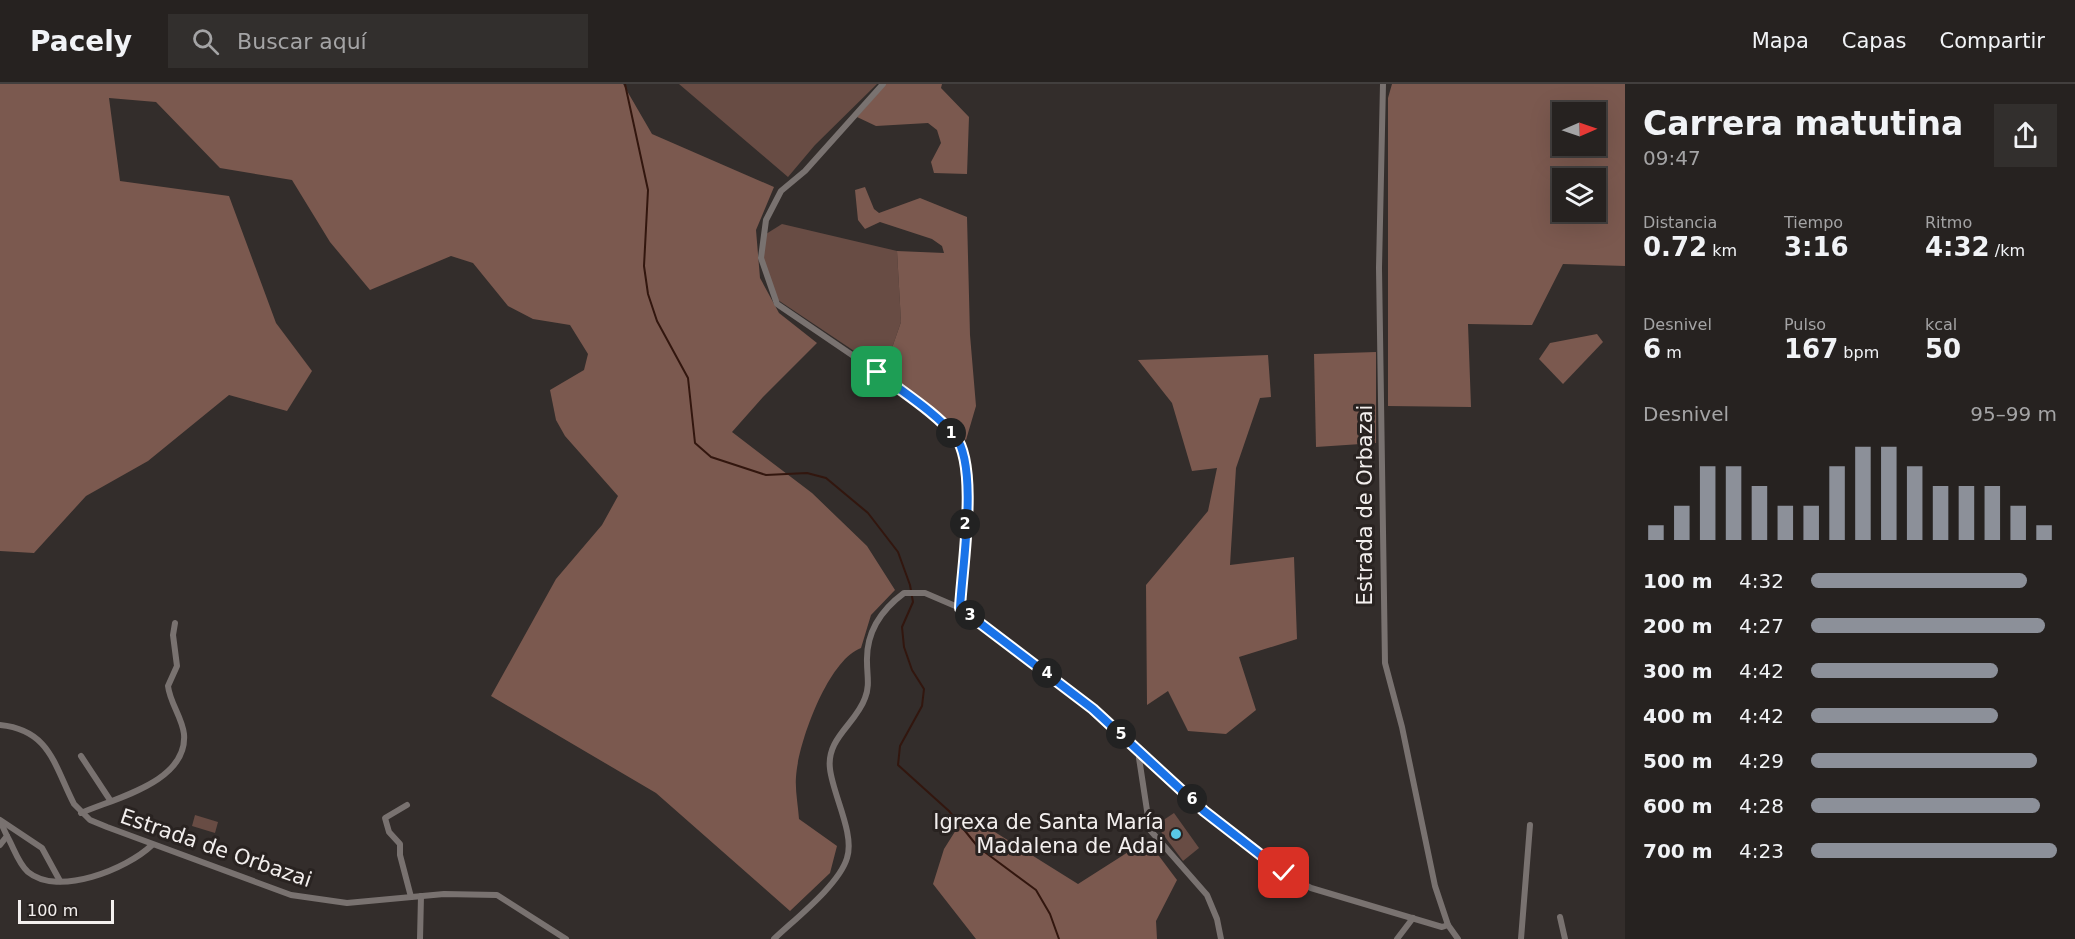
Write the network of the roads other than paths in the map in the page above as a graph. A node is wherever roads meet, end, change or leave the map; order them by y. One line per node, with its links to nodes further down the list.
1 (883, 84): 3 (street)
2 (1383, 84): 23 (street, Estrada de Orbazai)
3 (960, 608): 6 (street); 26 (street)
4 (176, 623): 10 (street)
5 (0, 725): 12 (street)
6 (1141, 753): 8 (street); 9 (street)
7 (81, 756): 10 (street)
8 (1149, 760): 9 (street); 22 (street)
9 (1141, 768): 27 (street)
10 (110, 800): 12 (street)
11 (407, 805): 20 (street)
12 (81, 813): 17 (street, Estrada de Orbazai)
13 (0, 820): 15 (street); 18 (street)
14 (1530, 825): 30 (street)
15 (7, 836): 16 (street); 18 (street)
16 (0, 845)
17 (152, 845): 18 (street); 20 (street, Estrada de Orbazai)
18 (60, 881)
19 (421, 896): 20 (street, Estrada de Orbazai); 24 (street); 25 (street, Estrada de Orbazai)
20 (411, 897)
21 (1560, 917): 31 (street)
22 (1413, 918): 23 (street); 28 (street)
23 (1447, 922): 29 (street, Estrada de Orbazai)
24 (420, 939)
25 (566, 939)
26 (774, 939)
27 (1221, 939)
28 (1397, 939)
29 (1461, 939)
30 (1521, 939)
31 (1564, 939)

